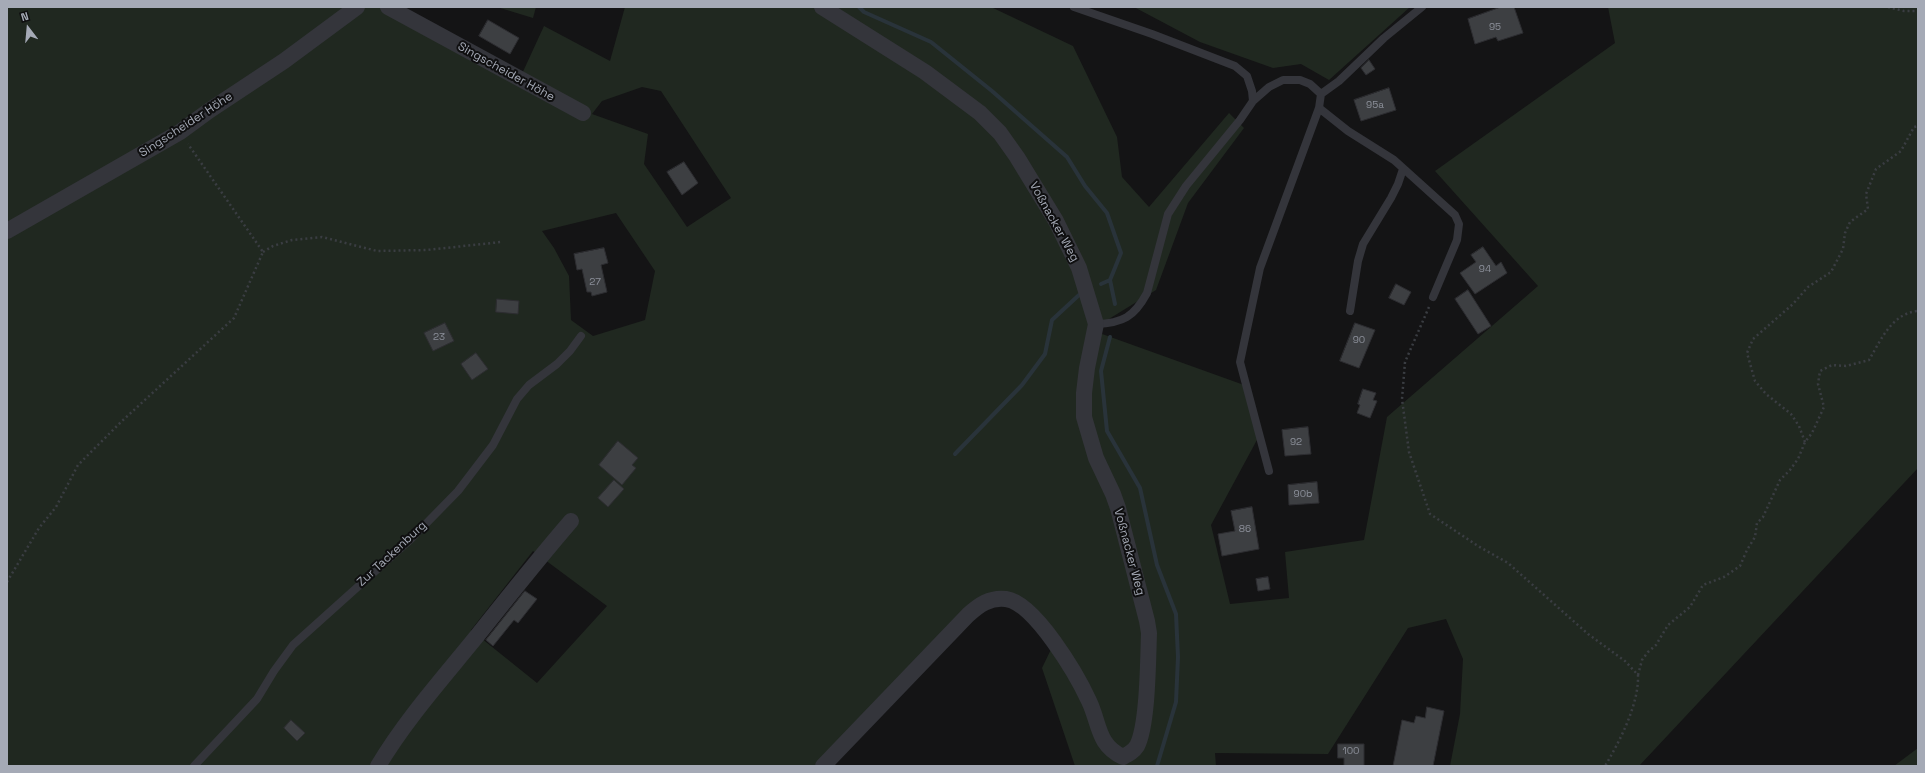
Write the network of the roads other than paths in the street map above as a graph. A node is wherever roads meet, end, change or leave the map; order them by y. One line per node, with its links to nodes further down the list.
1 (357, 7): 11 (street, Singscheider Höhe)
2 (388, 7): 9 (street, Singscheider Höhe)
3 (822, 7): 14 (street, Voßnacker Weg)
4 (1074, 7): 7 (lane)
5 (1422, 7): 6 (lane)
6 (1321, 94): 7 (lane); 8 (lane)
7 (1253, 101): 14 (lane)
8 (1319, 108): 10 (lane); 16 (lane)
9 (583, 113)
10 (1403, 169): 12 (lane); 13 (lane)
11 (7, 231)
12 (1433, 297)
13 (1350, 310)
14 (1096, 324): 20 (street, Voßnacker Weg)
15 (581, 336): 18 (lane, Zur Tackenburg)
16 (1269, 471)
17 (571, 521): 19 (street)
18 (194, 766)
19 (378, 766)
20 (823, 766)

